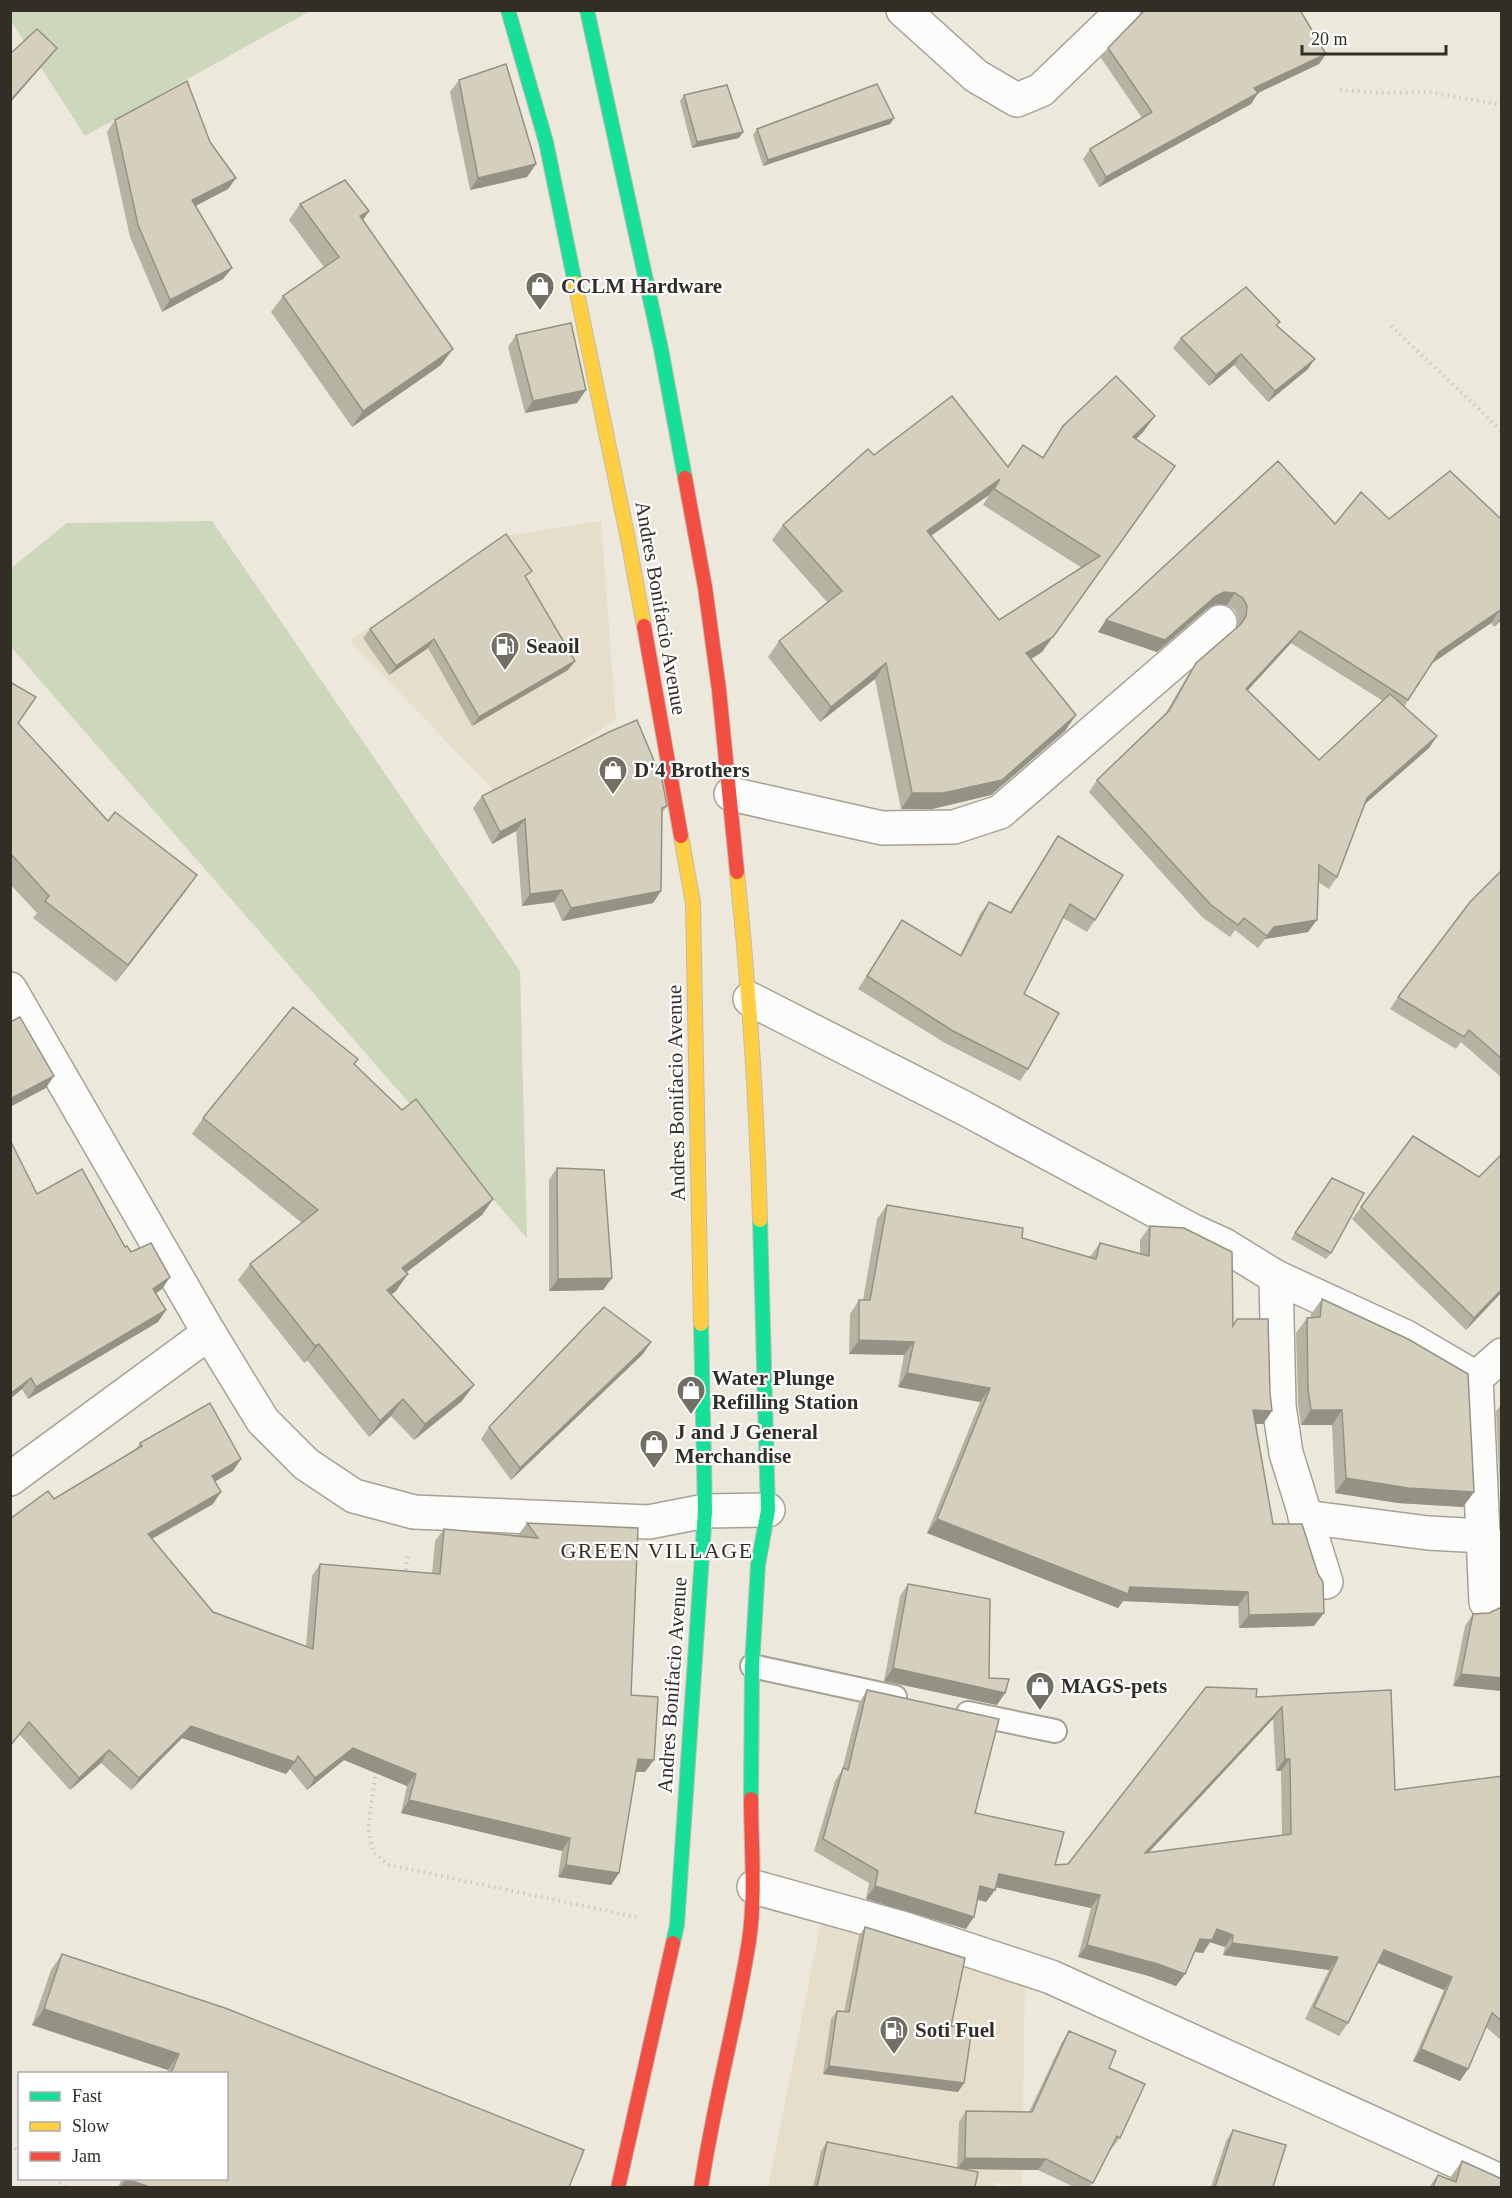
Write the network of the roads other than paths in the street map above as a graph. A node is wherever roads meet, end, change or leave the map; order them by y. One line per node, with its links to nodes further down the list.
1 (508, 10): 15 (highway, Andres Bonifacio Avenue)
2 (587, 10): 6 (highway, Andres Bonifacio Avenue)
3 (903, 10): 4 (street)
4 (1124, 10)
5 (1220, 622): 6 (street)
6 (730, 794): 8 (highway, Andres Bonifacio Avenue)
7 (10, 989): 10 (street)
8 (750, 999): 9 (street); 14 (highway, Andres Bonifacio Avenue)
9 (1276, 1277): 12 (street); 16 (street)
10 (209, 1333): 13 (street); 15 (street)
11 (1502, 1355): 12 (street)
12 (1476, 1378): 17 (street)
13 (10, 1479)
14 (768, 1510): 15 (street); 20 (highway, Andres Bonifacio Avenue)
15 (705, 1511): 26 (highway, Andres Bonifacio Avenue)
16 (1305, 1517): 17 (street); 18 (street)
17 (1484, 1536): 19 (street)
18 (1326, 1582)
19 (1486, 1602)
20 (752, 1666): 21 (lane); 24 (highway, Andres Bonifacio Avenue)
21 (913, 1701)
22 (947, 1709): 23 (lane)
23 (1055, 1731)
24 (754, 1887): 25 (street); 27 (highway, Andres Bonifacio Avenue)
25 (1502, 2182)
26 (618, 2187)
27 (701, 2187)

